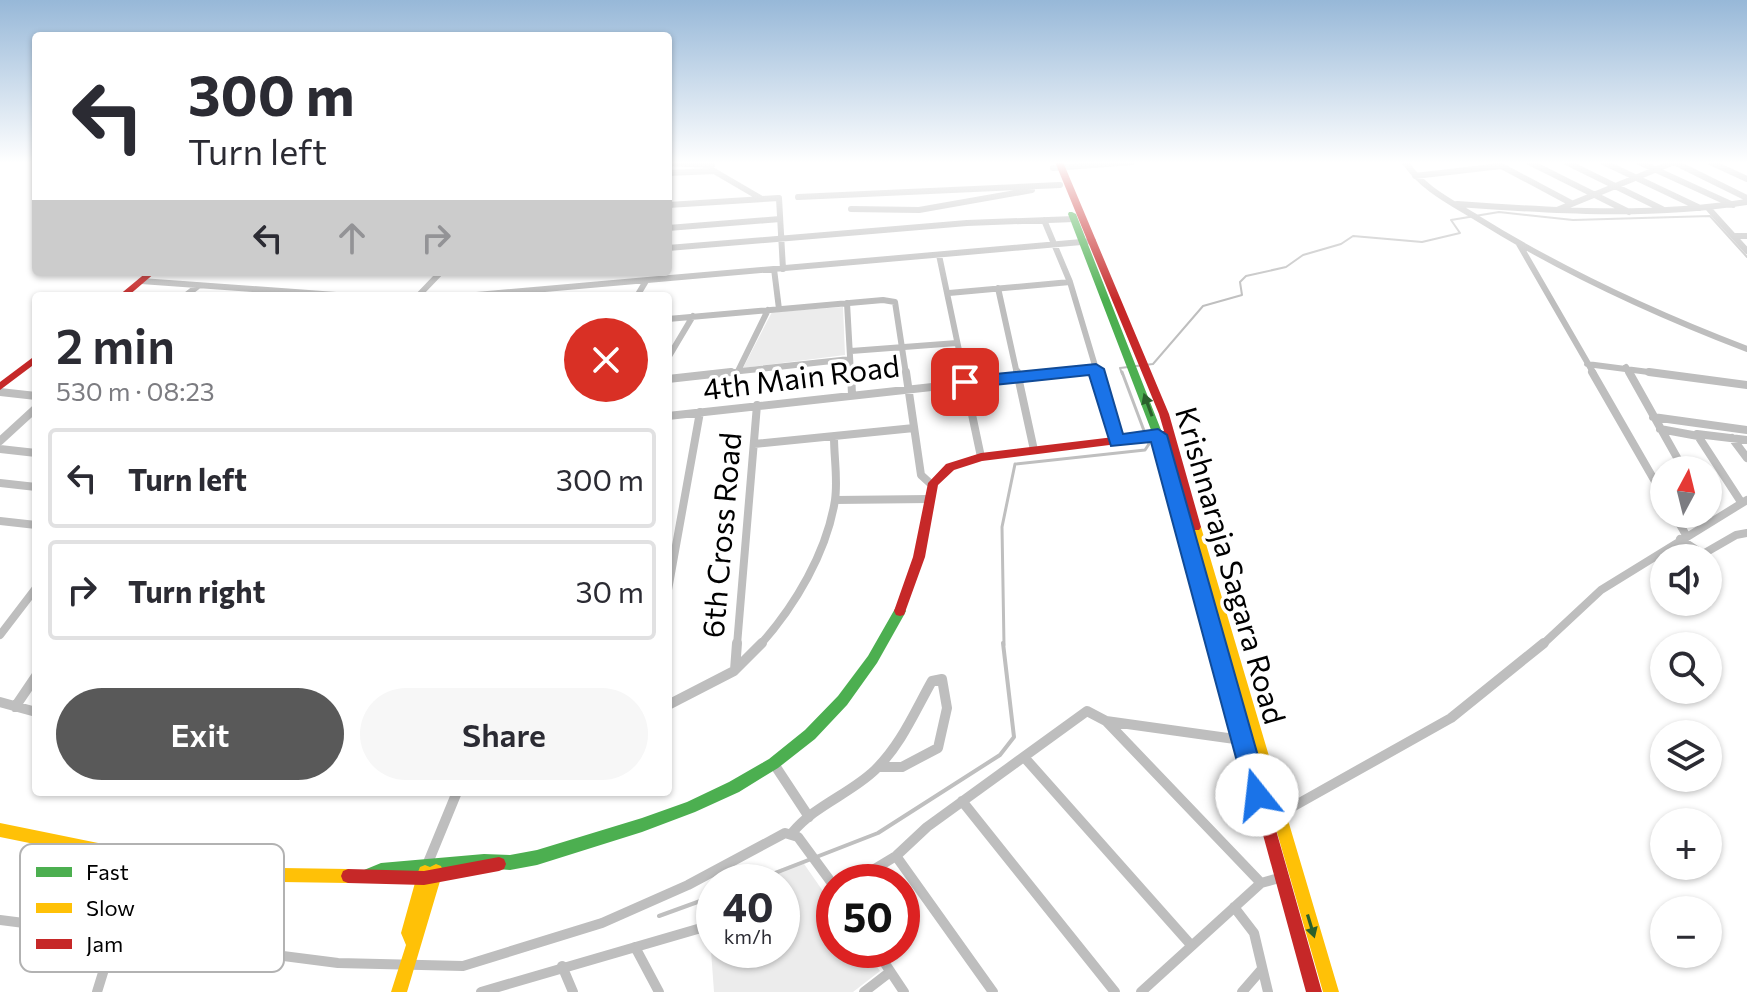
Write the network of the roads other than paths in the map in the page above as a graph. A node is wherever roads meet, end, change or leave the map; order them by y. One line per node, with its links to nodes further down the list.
1 (779, 208): 19 (street)
2 (932, 208): 13 (street)
3 (1070, 208): 20 (main road, Krishnaraja Sagara Road)
4 (1075, 208): 26 (main road, Krishnaraja Sagara Road)
5 (1462, 208): 28 (street)
6 (1528, 208): 14 (street)
7 (1559, 208): 14 (street)
8 (1580, 208): 18 (street)
9 (1622, 208): 17 (street)
10 (1660, 208): 16 (street)
11 (1704, 208): 15 (street)
12 (1719, 208): 15 (street)
13 (851, 209)
14 (1556, 210): 18 (street)
15 (1708, 210): 16 (street); 23 (street)
16 (1666, 211): 17 (street)
17 (1629, 212): 18 (street)
18 (1590, 214)
19 (780, 219): 22 (street); 25 (street)
20 (1074, 219): 21 (street); 26 (main road, Krishnaraja Sagara Road)
21 (1044, 220): 25 (street); 27 (street)
22 (672, 228)
23 (1734, 236): 24 (street); 30 (street)
24 (1747, 236)
25 (781, 238): 29 (street); 32 (street)
26 (1089, 242): 27 (street); 85 (main road, Krishnaraja Sagara Road)
27 (1053, 244): 31 (street); 38 (street)
28 (1518, 244): 60 (street); 64 (street)
29 (672, 248)
30 (1747, 251)
31 (939, 255): 32 (street); 52 (street)
32 (778, 269): 37 (street); 54 (street)
33 (147, 276): 36 (main road)
34 (437, 276): 48 (street)
35 (625, 276): 39 (street)
36 (141, 281): 40 (street); 44 (main road)
37 (646, 281): 39 (street); 51 (street)
38 (1070, 282): 43 (street); 66 (street)
39 (624, 283): 41 (street)
40 (198, 285): 42 (street); 45 (street)
41 (591, 286): 49 (street); 50 (street)
42 (218, 287): 46 (street); 47 (street)
43 (998, 288): 52 (street); 68 (street)
44 (127, 292)
45 (190, 292)
46 (214, 292)
47 (276, 292)
48 (422, 292)
49 (515, 292)
50 (586, 292)
51 (639, 292)
52 (949, 293): 58 (street)
53 (847, 303): 54 (street); 59 (street); 62 (street)
54 (779, 309): 55 (street)
55 (768, 310): 56 (street); 67 (street)
56 (693, 316): 57 (street); 61 (street)
57 (672, 319)
58 (957, 343): 59 (street); 70 (street)
59 (903, 347): 62 (street); 72 (street)
60 (1747, 349)
61 (672, 351)
62 (850, 355): 67 (street); 75 (street)
63 (32, 362): 73 (main road)
64 (1587, 364): 65 (street); 98 (street)
65 (1626, 367): 71 (street); 80 (street)
66 (1096, 369): 68 (street, 4th Main Road); 90 (street)
67 (738, 371): 69 (street)
68 (1020, 377): 70 (street, 4th Main Road); 93 (street)
69 (672, 379)
70 (965, 382): 72 (street, 4th Main Road); 96 (street)
71 (1747, 385)
72 (909, 388): 75 (street, 4th Main Road); 81 (street)
73 (0, 390): 74 (street)
74 (32, 395)
75 (852, 395): 76 (street, 4th Main Road)
76 (757, 405): 78 (street, 4th Main Road); 91 (street, 6th Cross Road)
77 (32, 412): 89 (street)
78 (700, 412): 79 (street, 4th Main Road); 112 (street)
79 (672, 416)
80 (1653, 417): 82 (street); 83 (street)
81 (914, 428): 86 (street); 100 (street)
82 (1660, 429): 84 (street); 95 (street)
83 (1747, 430)
84 (1696, 434): 87 (street); 104 (street)
85 (1155, 436): 90 (main road); 122 (main road, Krishnaraja Sagara Road); 128 (main road, Krishnaraja Sagara Road)
86 (834, 437): 91 (street); 103 (street)
87 (1732, 438): 88 (street); 97 (street)
88 (1747, 440)
89 (0, 441)
90 (1117, 441): 93 (main road)
91 (754, 444): 115 (street, 6th Cross Road)
92 (0, 449): 94 (street)
93 (1034, 450): 96 (main road)
94 (32, 453)
95 (1676, 456)
96 (981, 457): 100 (main road)
97 (1747, 458)
98 (1650, 473)
99 (0, 483): 101 (street)
100 (932, 485): 102 (main road)
101 (32, 487)
102 (930, 499): 103 (street); 124 (main road)
103 (835, 500): 115 (street)
104 (1744, 501): 105 (street)
105 (1722, 509)
106 (0, 521): 107 (street)
107 (32, 525)
108 (1679, 528): 111 (street)
109 (1694, 528): 111 (street)
110 (1747, 533): 111 (street)
111 (1683, 537): 128 (street)
112 (672, 568)
113 (32, 593): 114 (street)
114 (0, 635)
115 (735, 670): 118 (street)
116 (32, 682): 119 (street)
117 (0, 702): 119 (street)
118 (672, 703)
119 (15, 707): 120 (street)
120 (32, 711)
121 (1106, 721): 122 (street); 123 (street); 140 (street)
122 (1242, 740): 139 (main road, Krishnaraja Sagara Road)
123 (1024, 757): 127 (street); 145 (street)
124 (774, 764): 129 (street); 136 (main road)
125 (879, 767): 125 (street); 129 (street)
126 (456, 796): 136 (street)
127 (962, 801): 133 (street); 162 (street)
128 (1278, 815): 138 (main road, Krishnaraja Sagara Road)
129 (809, 817): 131 (street)
130 (0, 830): 132 (main road)
131 (792, 833): 134 (street); 148 (street)
132 (78, 844)
133 (896, 856): 135 (street); 161 (street)
134 (817, 864)
135 (883, 864)
136 (431, 872): 137 (main road); 148 (main road)
137 (284, 875)
138 (1296, 876): 139 (street); 167 (main road, Krishnaraja Sagara Road, one-way to 167)
139 (1280, 877): 140 (street); 166 (main road, Krishnaraja Sagara Road)
140 (1261, 883): 141 (street)
141 (1234, 907): 145 (street); 151 (street)
142 (0, 920): 143 (street)
143 (20, 923)
144 (696, 929): 146 (street)
145 (1191, 945): 163 (street)
146 (635, 947): 149 (street); 158 (street)
147 (284, 957): 148 (street)
148 (405, 966): 155 (main road)
149 (562, 966): 156 (street); 157 (street)
150 (887, 968): 153 (street)
151 (1262, 969): 164 (street); 165 (street)
152 (103, 972): 154 (street)
153 (890, 972): 159 (street); 160 (street)
154 (97, 992)
155 (399, 992)
156 (481, 992)
157 (573, 992)
158 (659, 992)
159 (864, 992)
160 (904, 992)
161 (993, 992)
162 (1115, 992)
163 (1141, 992)
164 (1242, 992)
165 (1268, 992)
166 (1314, 992)
167 (1331, 992)

